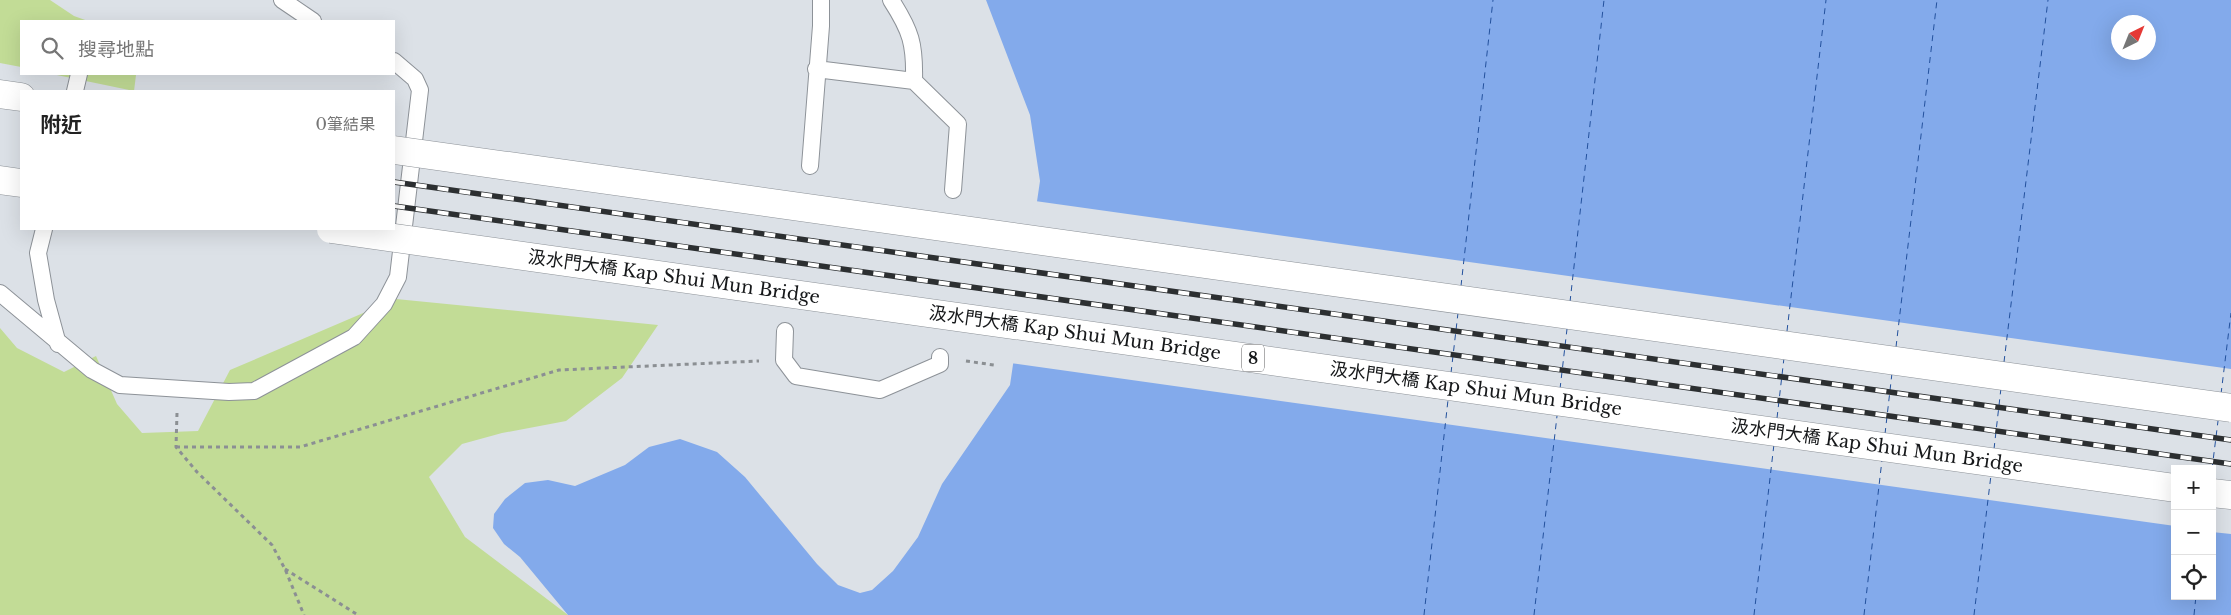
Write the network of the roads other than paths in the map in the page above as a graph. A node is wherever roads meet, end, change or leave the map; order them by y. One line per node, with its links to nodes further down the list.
1 (282, 0): 4 (lane)
2 (821, 0): 6 (lane)
3 (890, 0): 8 (lane)
4 (312, 20)
5 (395, 62): 21 (lane)
6 (816, 69): 8 (lane); 13 (lane)
7 (79, 75): 9 (lane)
8 (914, 81): 16 (lane)
9 (75, 90)
10 (0, 94): 11 (highway)
11 (20, 97)
12 (395, 150): 23 (highway, bridge)
13 (810, 166)
14 (0, 180): 15 (highway)
15 (20, 183)
16 (952, 190)
17 (44, 230): 21 (lane)
18 (338, 230): 24 (highway, 汲水門大橋 Kap Shui Mun Bridge / 8, bridge)
19 (0, 293): 21 (lane)
20 (785, 331): 22 (lane)
21 (58, 344)
22 (940, 357)
23 (2231, 408)
24 (2171, 487)
25 (2216, 494): 26 (highway)
26 (2231, 496)

